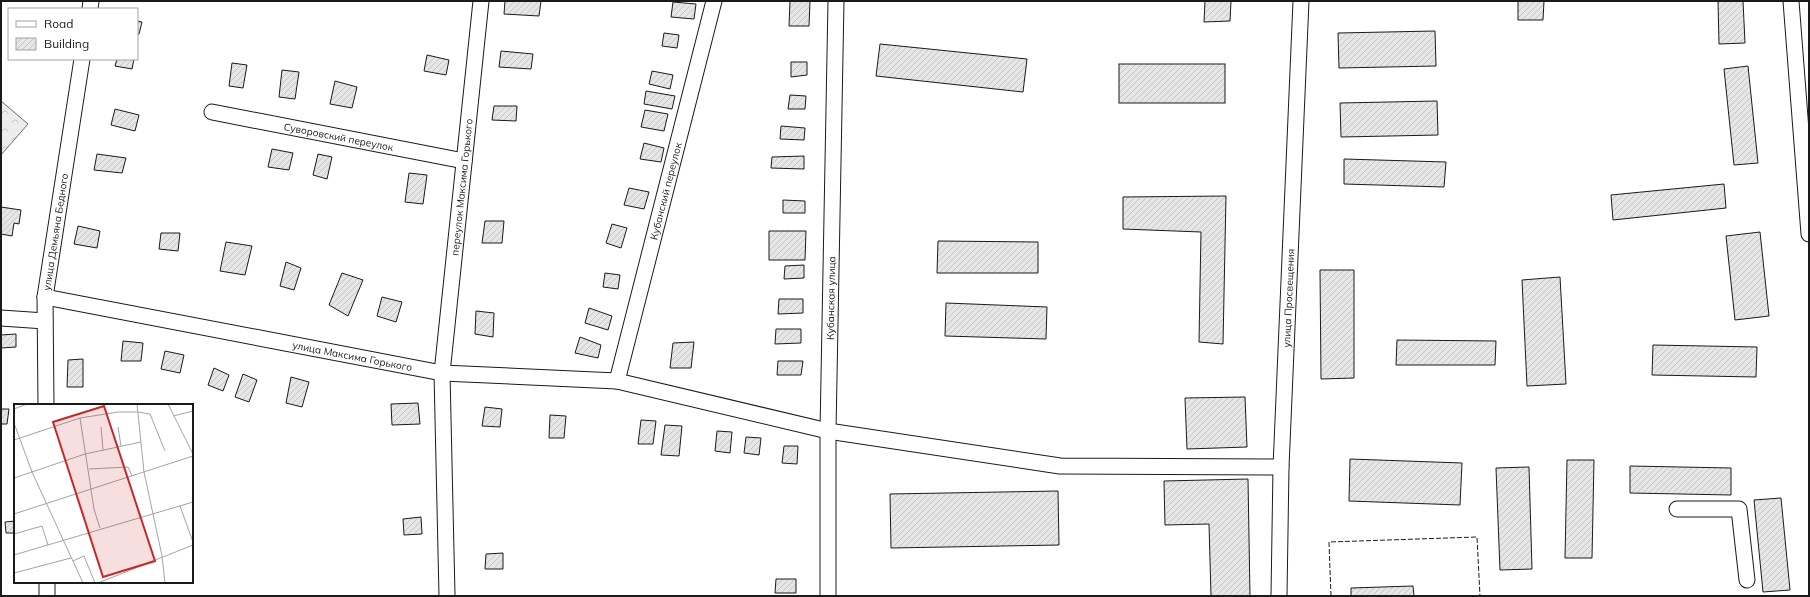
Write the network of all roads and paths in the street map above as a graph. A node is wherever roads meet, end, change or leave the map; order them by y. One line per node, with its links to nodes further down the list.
1 (481, 1): 8 (street, переулок Максима Горького)
2 (714, 1): 14 (street, Кубанский переулок)
3 (836, 1): 16 (street, Кубанская улица)
4 (1301, 1): 17 (street, улица Просвещения)
5 (1790, 1): 9 (street)
6 (82, 60): 10 (street, улица Демьяна Бедного)
7 (212, 112): 8 (street, Суворовский переулок)
8 (464, 161): 13 (street, переулок Максима Горького)
9 (1809, 234)
10 (45, 297): 12 (street, улица Демьяна Бедного); 13 (street, улица Максима Горького)
11 (1, 318): 12 (street)
12 (45, 321): 15 (street, улица Демьяна Бедного)
13 (442, 373): 14 (street); 22 (street)
14 (617, 381): 16 (street)
15 (46, 404)
16 (828, 431): 17 (street); 23 (street, Кубанская улица)
17 (1281, 467): 24 (street, улица Просвещения)
18 (1676, 509): 19 (street)
19 (1747, 580)
20 (47, 583): 21 (street)
21 (48, 596)
22 (447, 596)
23 (828, 596)
24 (1279, 596)

